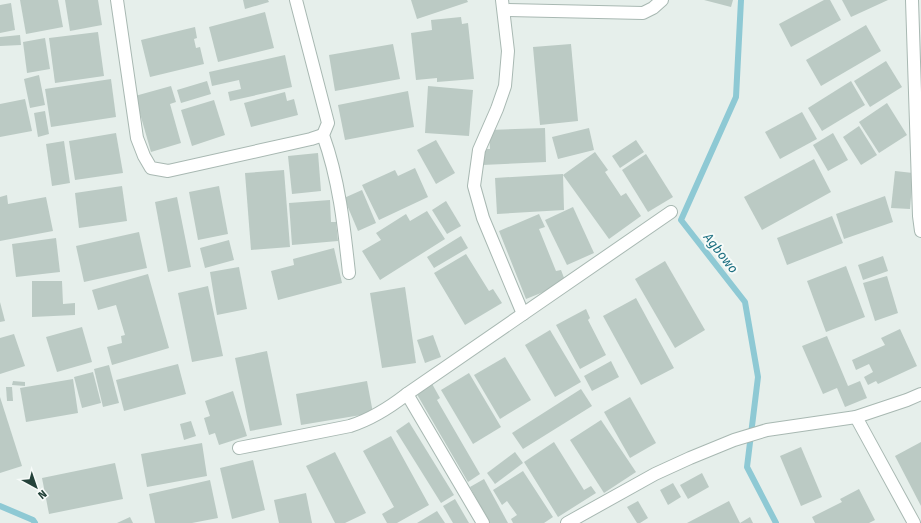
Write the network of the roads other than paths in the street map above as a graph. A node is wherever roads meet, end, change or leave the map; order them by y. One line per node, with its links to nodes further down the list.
1 (117, 0): 6 (street)
2 (296, 0): 6 (street)
3 (662, 0): 5 (street)
4 (912, 0): 8 (street)
5 (503, 5): 11 (street)
6 (323, 135): 10 (street)
7 (671, 212): 11 (street)
8 (920, 216): 9 (street)
9 (921, 231)
10 (349, 273)
11 (523, 314): 12 (street)
12 (407, 394): 15 (street); 16 (street)
13 (921, 394): 14 (street)
14 (856, 417): 17 (street); 18 (street)
15 (239, 448)
16 (483, 523)
17 (567, 523)
18 (914, 523)

